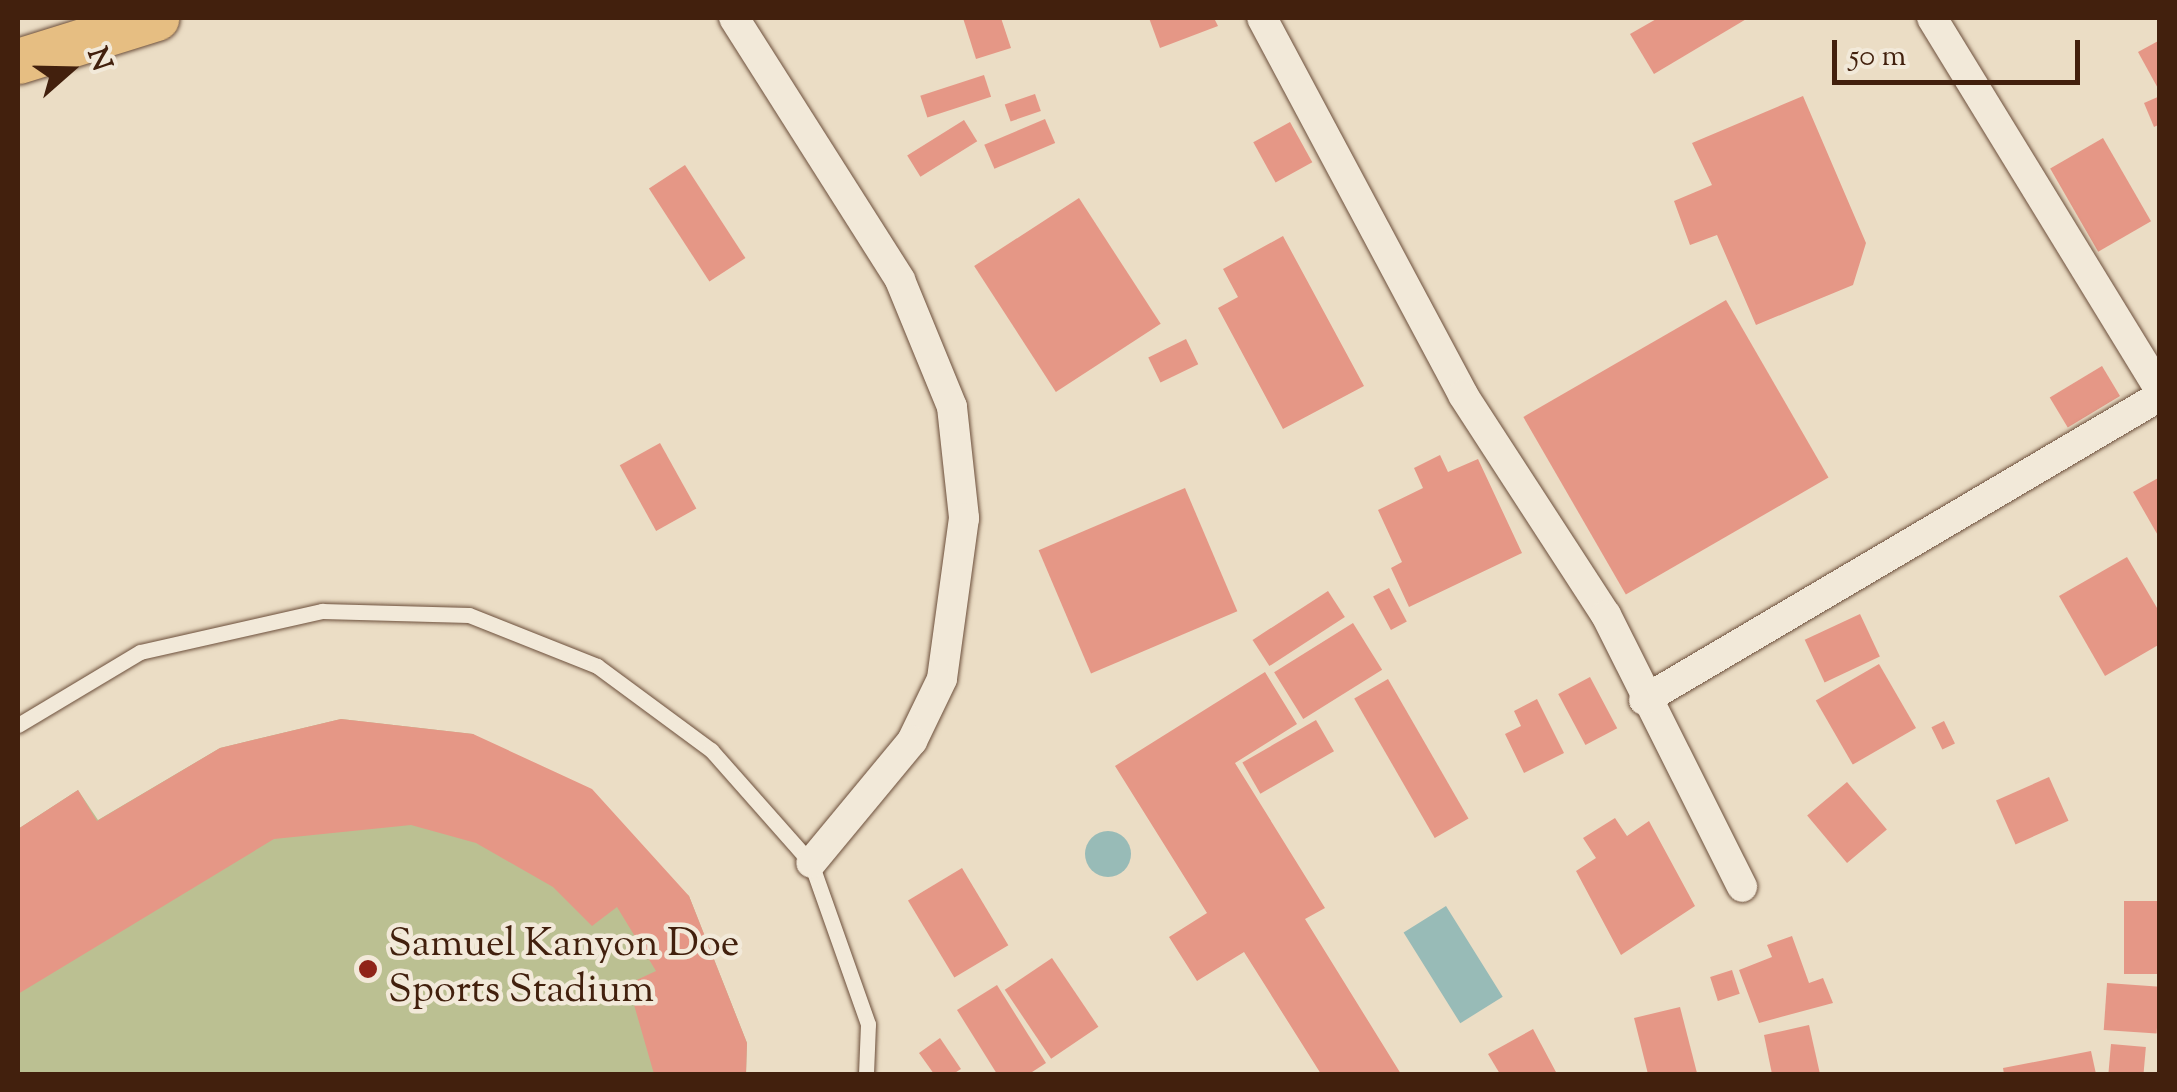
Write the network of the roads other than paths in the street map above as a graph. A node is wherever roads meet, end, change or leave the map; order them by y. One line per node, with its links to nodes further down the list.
1 (156, 18): 5 (main road)
2 (734, 18): 9 (street)
3 (1262, 18): 7 (street)
4 (1932, 18): 6 (street)
5 (18, 61)
6 (2160, 393): 7 (street)
7 (1644, 700): 10 (street)
8 (18, 724): 9 (lane)
9 (812, 863): 11 (lane)
10 (1742, 887)
11 (866, 1074)

